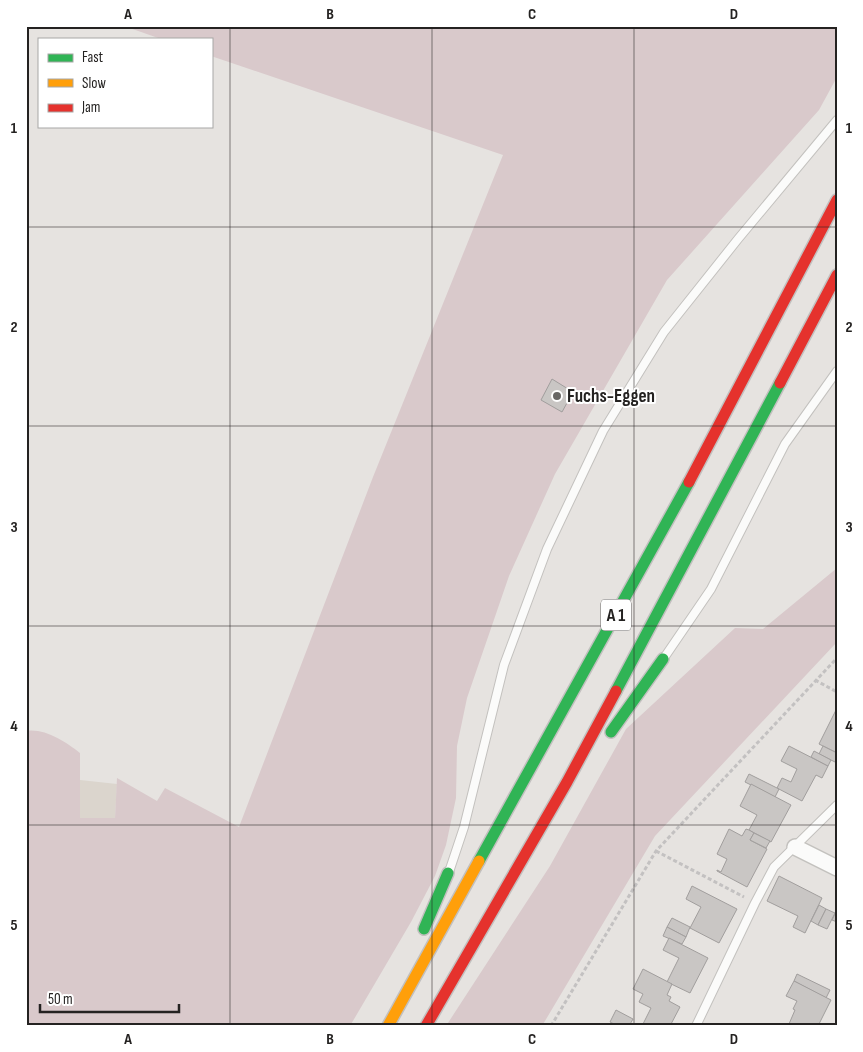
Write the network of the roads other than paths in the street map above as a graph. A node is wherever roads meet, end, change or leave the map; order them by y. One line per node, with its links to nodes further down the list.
1 (837, 120): 10 (lane)
2 (837, 200): 14 (highway, A 1)
3 (837, 275): 6 (highway, A 1)
4 (837, 371): 5 (lane)
5 (664, 659): 6 (highway)
6 (567, 782): 15 (highway, A 1)
7 (837, 805): 8 (lane)
8 (796, 847): 9 (street); 16 (lane)
9 (837, 868)
10 (448, 873): 11 (highway)
11 (421, 937)
12 (410, 964): 13 (highway)
13 (383, 1026)
14 (388, 1026)
15 (426, 1026)
16 (696, 1026)

